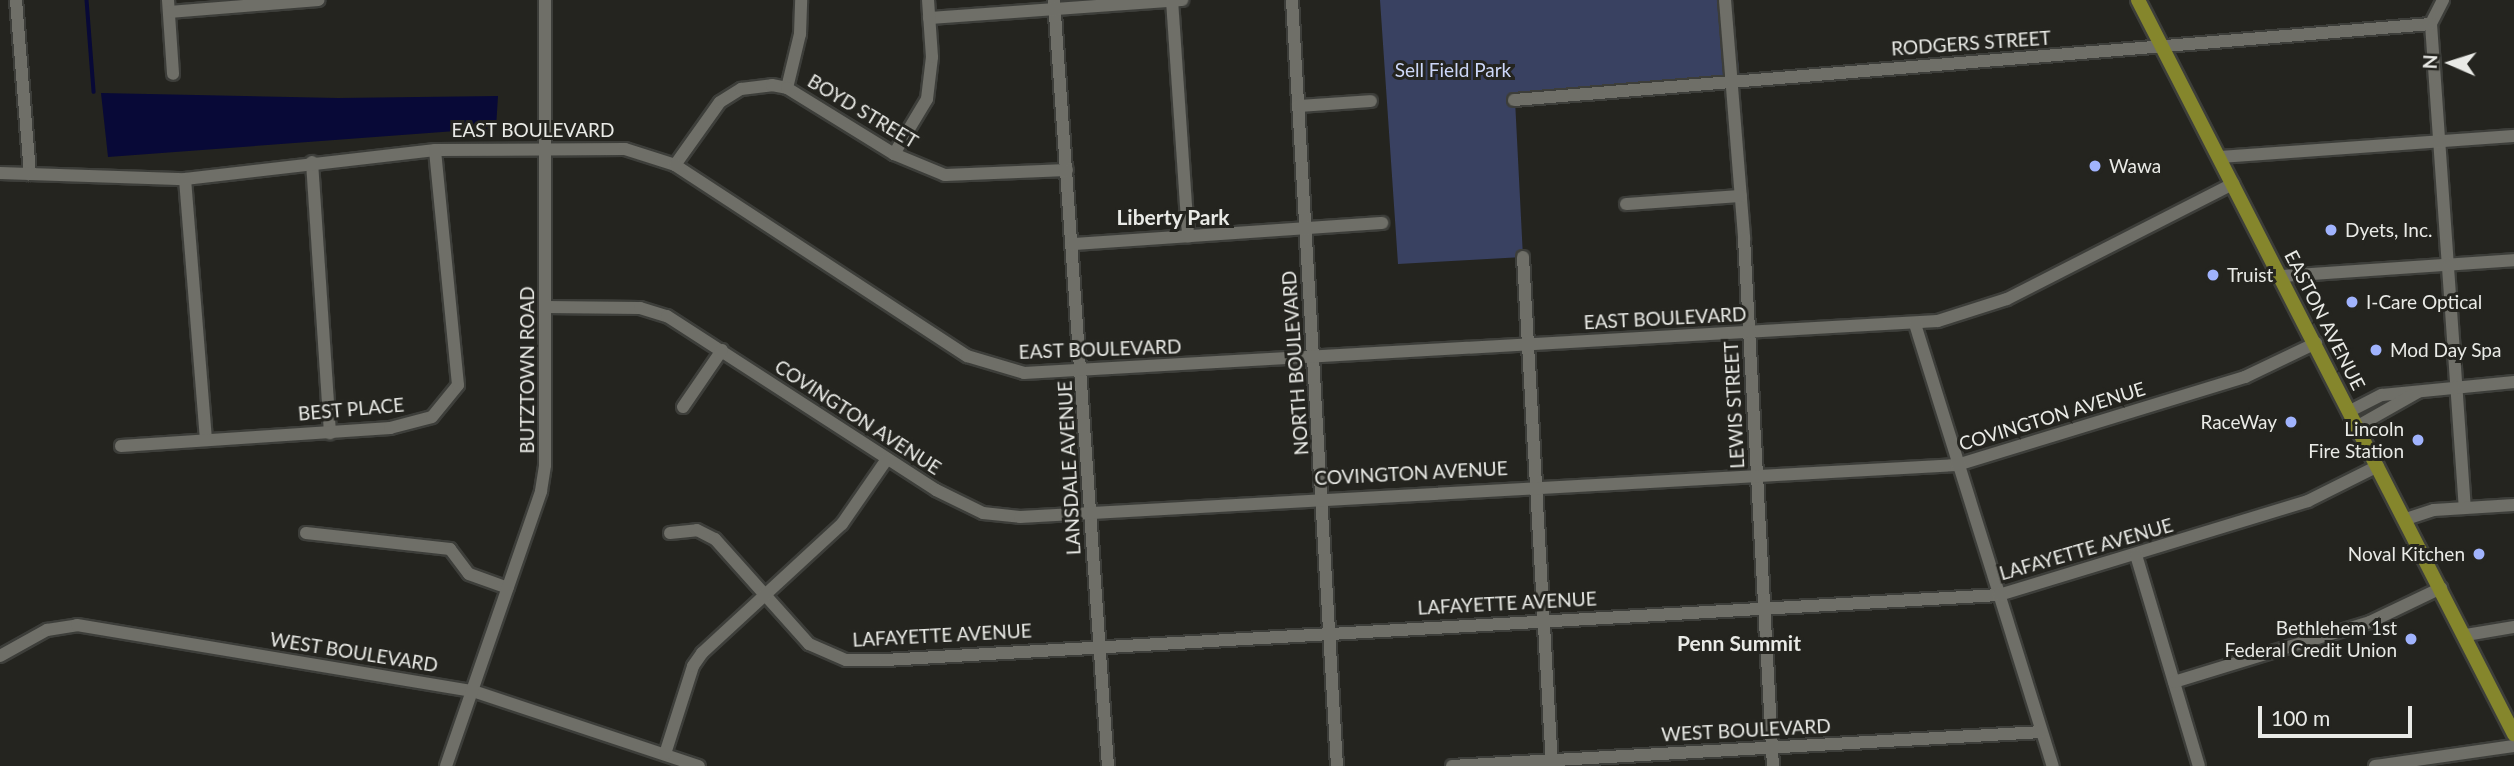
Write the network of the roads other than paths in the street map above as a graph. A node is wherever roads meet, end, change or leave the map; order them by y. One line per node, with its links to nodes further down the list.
1 (16, 0): 33 (street)
2 (319, 0): 13 (street)
3 (545, 0): 25 (street, BUTZTOWN ROAD)
4 (801, 0): 19 (street)
5 (928, 0): 14 (street)
6 (1172, 0): 7 (street); 12 (street); 40 (street)
7 (1182, 0)
8 (1292, 0): 22 (street, NORTH BOULEVARD)
9 (1725, 0): 18 (street, LEWIS STREET)
10 (2138, 0): 16 (main road, EASTON AVENUE)
11 (2444, 0): 15 (street)
12 (1054, 4): 14 (street); 31 (street, LANSDALE AVENUE)
13 (168, 6): 17 (street)
14 (929, 18): 27 (street)
15 (2431, 24): 16 (street, RODGERS STREET); 24 (street)
16 (2162, 48): 18 (street, RODGERS STREET); 28 (main road, EASTON AVENUE)
17 (173, 74)
18 (1731, 80): 20 (street, RODGERS STREET); 36 (street, LEWIS STREET)
19 (787, 88): 27 (street, BOYD STREET); 30 (street, BOYD STREET)
20 (1514, 100)
21 (1371, 101): 22 (street)
22 (1298, 106): 39 (street, NORTH BOULEVARD)
23 (2514, 136): 24 (street)
24 (2440, 141): 28 (street); 44 (street)
25 (547, 146): 26 (street, EAST BOULEVARD); 30 (street, EAST BOULEVARD); 46 (street, BUTZTOWN ROAD)
26 (435, 150): 29 (street, EAST BOULEVARD); 60 (street, BEST PLACE)
27 (894, 154): 31 (street, BOYD STREET)
28 (2219, 157): 35 (main road, EASTON AVENUE)
29 (312, 162): 34 (street, EAST BOULEVARD); 60 (street)
30 (675, 165): 53 (street, EAST BOULEVARD)
31 (1067, 170): 41 (street, LANSDALE AVENUE)
32 (0, 173): 33 (street, EAST BOULEVARD)
33 (30, 174): 34 (street, EAST BOULEVARD)
34 (185, 179): 61 (street)
35 (2233, 184): 45 (main road, EASTON AVENUE); 47 (street, EAST BOULEVARD)
36 (1741, 196): 37 (street); 48 (street, LEWIS STREET)
37 (1626, 204)
38 (1382, 223): 39 (street)
39 (1306, 228): 40 (street); 52 (street, NORTH BOULEVARD)
40 (1188, 236): 41 (street)
41 (1073, 244): 53 (street, LANSDALE AVENUE)
42 (1523, 257): 50 (street)
43 (2514, 260): 44 (street)
44 (2449, 265): 45 (street); 55 (street)
45 (2281, 276): 49 (main road, EASTON AVENUE)
46 (546, 307): 51 (street, COVINGTON AVENUE); 76 (street, BUTZTOWN ROAD)
47 (1915, 324): 48 (street, EAST BOULEVARD); 64 (street)
48 (1749, 333): 50 (street, EAST BOULEVARD); 66 (street, LEWIS STREET)
49 (2316, 343): 58 (main road, EASTON AVENUE); 64 (street, COVINGTON AVENUE)
50 (1528, 345): 52 (street, EAST BOULEVARD); 67 (street)
51 (722, 350): 57 (street); 63 (street, COVINGTON AVENUE)
52 (1314, 357): 53 (street, EAST BOULEVARD); 68 (street, NORTH BOULEVARD)
53 (1083, 371): 71 (street, LANSDALE AVENUE)
54 (2514, 382): 55 (street)
55 (2458, 386): 56 (street); 70 (street)
56 (2425, 388): 58 (street); 59 (street)
57 (682, 407)
58 (2350, 411): 59 (main road, EASTON AVENUE)
59 (2358, 426): 65 (main road, EASTON AVENUE)
60 (330, 433): 61 (street, BEST PLACE)
61 (206, 438): 62 (street, BEST PLACE)
62 (121, 446)
63 (887, 459): 71 (street, COVINGTON AVENUE); 78 (street)
64 (1957, 465): 66 (street, COVINGTON AVENUE); 79 (street)
65 (2378, 466): 72 (main road, EASTON AVENUE); 75 (street, LAFAYETTE AVENUE)
66 (1757, 474): 67 (street, COVINGTON AVENUE); 80 (street, LEWIS STREET)
67 (1535, 486): 68 (street, COVINGTON AVENUE); 81 (street)
68 (1323, 497): 71 (street, COVINGTON AVENUE); 83 (street, NORTH BOULEVARD)
69 (2514, 505): 70 (street)
70 (2465, 508): 72 (street)
71 (1090, 513): 85 (street, LANSDALE AVENUE)
72 (2406, 519): 77 (main road, EASTON AVENUE)
73 (306, 533): 76 (street)
74 (670, 533): 78 (street, LAFAYETTE AVENUE)
75 (2136, 555): 79 (street, LAFAYETTE AVENUE); 87 (street)
76 (508, 588): 88 (street, BUTZTOWN ROAD)
77 (2441, 588): 84 (main road, EASTON AVENUE); 87 (street)
78 (763, 593): 85 (street, LAFAYETTE AVENUE); 93 (street)
79 (1999, 595): 80 (street, LAFAYETTE AVENUE); 89 (street)
80 (1763, 609): 81 (street, LAFAYETTE AVENUE); 92 (street, LEWIS STREET)
81 (1543, 620): 83 (street, LAFAYETTE AVENUE); 94 (street)
82 (2514, 627): 84 (street)
83 (1331, 631): 85 (street, LAFAYETTE AVENUE); 98 (street, NORTH BOULEVARD)
84 (2466, 635): 90 (main road, EASTON AVENUE)
85 (1100, 646): 97 (street, LANSDALE AVENUE)
86 (0, 656): 88 (street, WEST BOULEVARD)
87 (2174, 682): 102 (street)
88 (473, 691): 93 (street, WEST BOULEVARD); 95 (street, BUTZTOWN ROAD)
89 (2041, 732): 92 (street, WEST BOULEVARD); 101 (street)
90 (2514, 734)
91 (2514, 746): 103 (street)
92 (1772, 748): 94 (street, WEST BOULEVARD); 100 (street, LEWIS STREET)
93 (665, 754): 96 (street, WEST BOULEVARD)
94 (1552, 763): 99 (street, WEST BOULEVARD)
95 (446, 766)
96 (699, 766)
97 (1108, 766)
98 (1337, 766)
99 (1452, 766)
100 (1773, 766)
101 (2053, 766)
102 (2199, 766)
103 (2375, 766)

